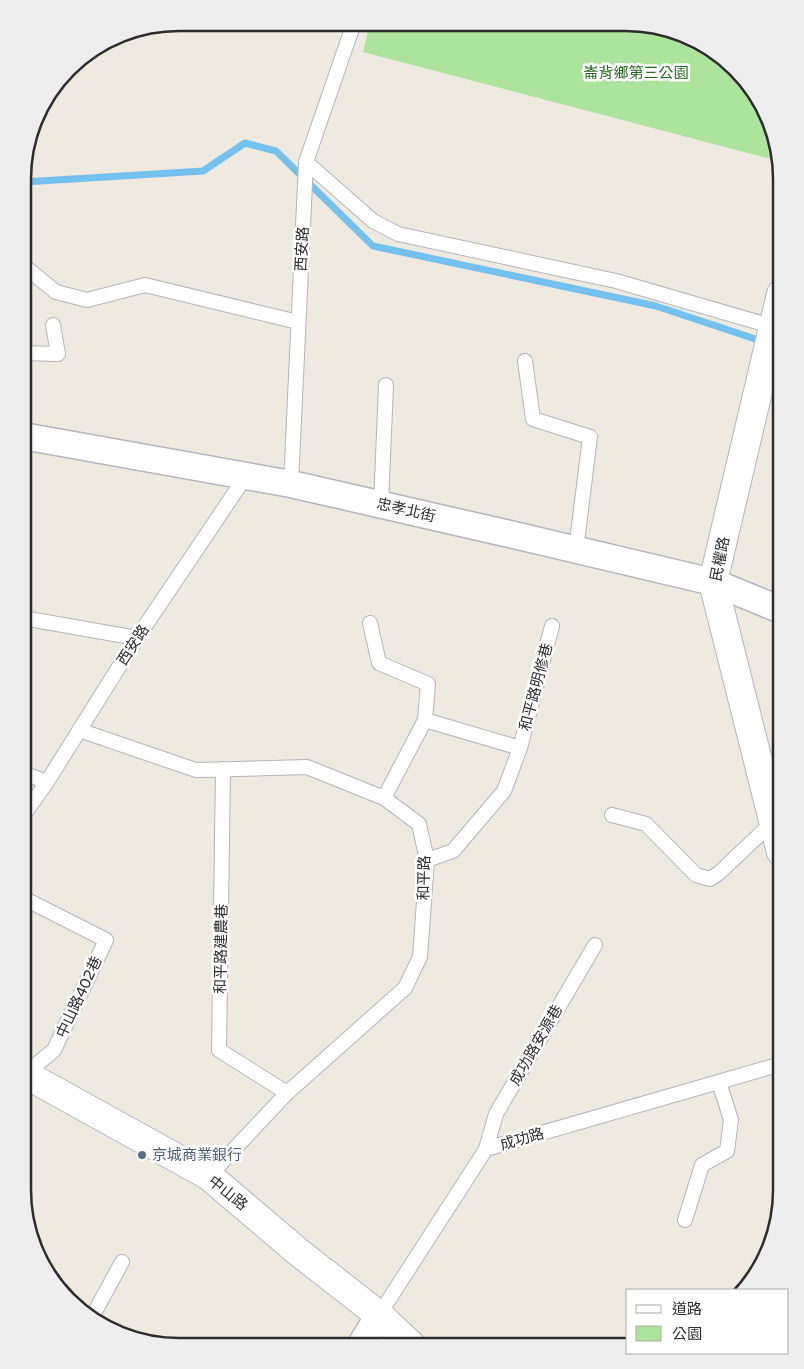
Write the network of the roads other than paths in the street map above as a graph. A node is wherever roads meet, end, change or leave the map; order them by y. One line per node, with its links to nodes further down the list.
1 (351, 31): 2 (lane, 西安路)
2 (306, 165): 4 (lane, 西安路); 6 (lane)
3 (31, 272): 4 (lane)
4 (298, 322): 13 (lane, 西安路)
5 (53, 325): 8 (lane)
6 (773, 326)
7 (773, 348): 16 (street, 民權路)
8 (31, 353)
9 (525, 361): 15 (lane)
10 (386, 385): 14 (lane)
11 (31, 437): 12 (street, 忠孝北街)
12 (246, 476): 13 (street, 忠孝北街); 21 (lane, 西安路)
13 (291, 484): 14 (street, 忠孝北街)
14 (381, 504): 15 (street, 忠孝北街)
15 (576, 550): 16 (street, 忠孝北街)
16 (713, 582): 17 (street, 忠孝北街); 31 (street, 民權路)
17 (773, 607)
18 (31, 619): 21 (lane)
19 (370, 623): 22 (lane)
20 (552, 626): 24 (lane, 和平路明修巷)
21 (137, 638): 23 (lane, 西安路)
22 (425, 720): 24 (lane, 和平路明修巷); 28 (lane)
23 (79, 730): 25 (lane, 和平路); 27 (lane, 西安路)
24 (520, 748): 33 (lane, 和平路明修巷)
25 (224, 770): 28 (lane, 和平路); 40 (lane, 和平路建農巷)
26 (31, 776): 27 (lane)
27 (47, 782): 29 (lane, 西安路)
28 (384, 798): 33 (lane, 和平路)
29 (31, 805)
30 (612, 815): 32 (lane)
31 (772, 815)
32 (772, 823)
33 (427, 860): 40 (lane, 和平路)
34 (31, 902): 37 (lane, 中山路402巷)
35 (595, 945): 41 (lane, 成功路安源巷)
36 (772, 1067): 39 (lane, 成功路)
37 (31, 1068)
38 (31, 1078): 42 (street, 中山路)
39 (719, 1082): 41 (lane, 成功路); 43 (lane)
40 (287, 1093): 42 (lane, 和平路)
41 (486, 1149): 46 (lane, 成功路)
42 (209, 1176): 46 (street, 中山路)
43 (685, 1220)
44 (122, 1262): 45 (lane)
45 (95, 1311)
46 (379, 1315): 47 (street, 成功路); 48 (street, 中山路)
47 (365, 1338)
48 (403, 1338)

